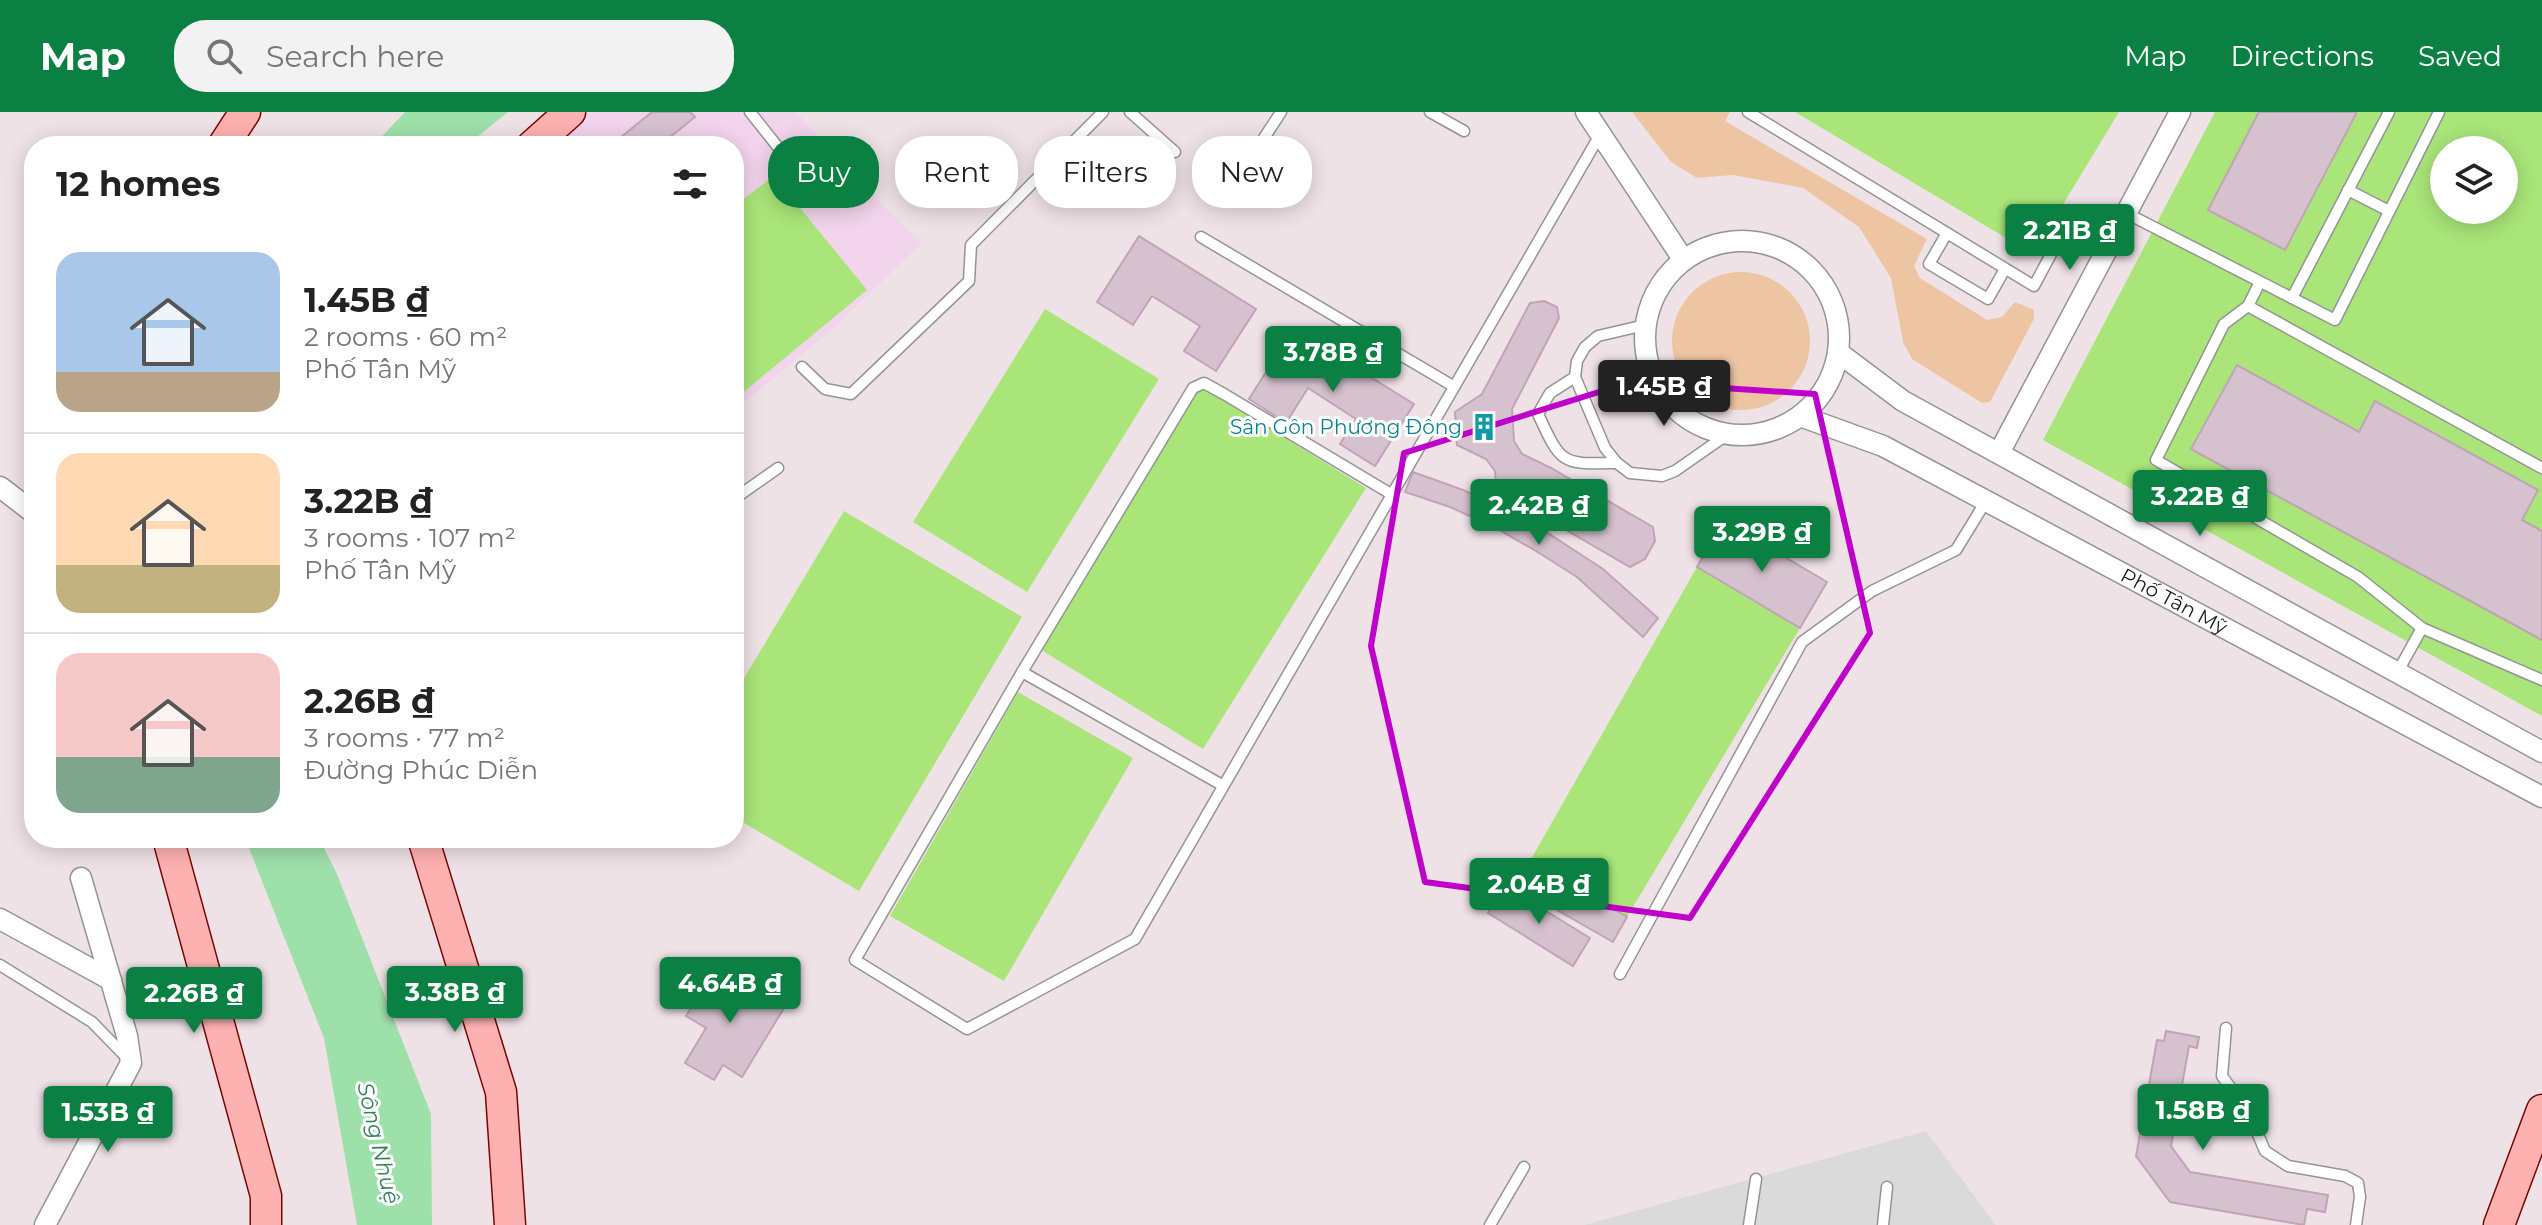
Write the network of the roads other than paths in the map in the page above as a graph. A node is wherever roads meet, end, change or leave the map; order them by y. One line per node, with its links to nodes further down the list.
1 (245, 112): 15 (street)
2 (570, 112): 16 (street)
3 (750, 112): 17 (lane)
4 (1103, 112): 33 (lane)
5 (1130, 112): 18 (lane)
6 (1281, 112): 19 (lane)
7 (1430, 112): 13 (lane)
8 (1586, 112): 14 (street)
9 (1748, 112): 23 (lane)
10 (2180, 112): 22 (street)
11 (2389, 112): 20 (lane)
12 (2439, 112): 21 (lane)
13 (1464, 131)
14 (1601, 133): 26 (street); 35 (lane)
15 (229, 136)
16 (543, 136)
17 (769, 136)
18 (1157, 136)
19 (1265, 136)
20 (2348, 190): 21 (lane); 29 (lane)
21 (2389, 211): 29 (lane)
22 (2126, 213): 25 (street); 28 (lane)
23 (1947, 233): 27 (lane); 27 (lane)
24 (1201, 237): 35 (lane)
25 (2109, 247): 27 (lane); 38 (street)
26 (1683, 259): 31 (street); 32 (street)
27 (2005, 269)
28 (2260, 282): 29 (lane); 30 (lane)
29 (2292, 298)
30 (2248, 306): 41 (lane); 47 (lane)
31 (1645, 325): 34 (lane); 37 (street)
32 (1839, 353): 36 (street); 38 (street)
33 (802, 367)
34 (1575, 377): 39 (lane); 39 (lane)
35 (1453, 386): 44 (lane)
36 (1800, 416): 37 (street); 45 (street, Phố Tân Mỹ)
37 (1728, 434): 39 (lane)
38 (1999, 453): 49 (street)
39 (1617, 463)
40 (778, 468): 43 (lane)
41 (2542, 468)
42 (0, 487): 46 (street)
43 (744, 492)
44 (1391, 494): 48 (lane); 52 (lane)
45 (1986, 501): 53 (street, Phố Tân Mỹ); 59 (lane)
46 (24, 505)
47 (2422, 628): 49 (lane); 50 (lane)
48 (1022, 672): 52 (lane); 52 (lane)
49 (2397, 673): 51 (street)
50 (2542, 680)
51 (2542, 752)
52 (1222, 785)
53 (2542, 797)
54 (171, 848): 68 (street)
55 (426, 848): 69 (street)
56 (81, 878): 60 (street)
57 (0, 919): 60 (street)
58 (0, 965): 62 (lane)
59 (1620, 974)
60 (111, 980): 62 (street)
61 (2226, 1028): 73 (lane)
62 (131, 1063): 67 (street)
63 (2542, 1110): 74 (street)
64 (1524, 1167): 70 (lane)
65 (1756, 1179): 71 (lane)
66 (1887, 1187): 72 (lane)
67 (45, 1225)
68 (266, 1225)
69 (510, 1225)
70 (1490, 1225)
71 (1749, 1225)
72 (1883, 1225)
73 (2356, 1225)
74 (2499, 1225)

